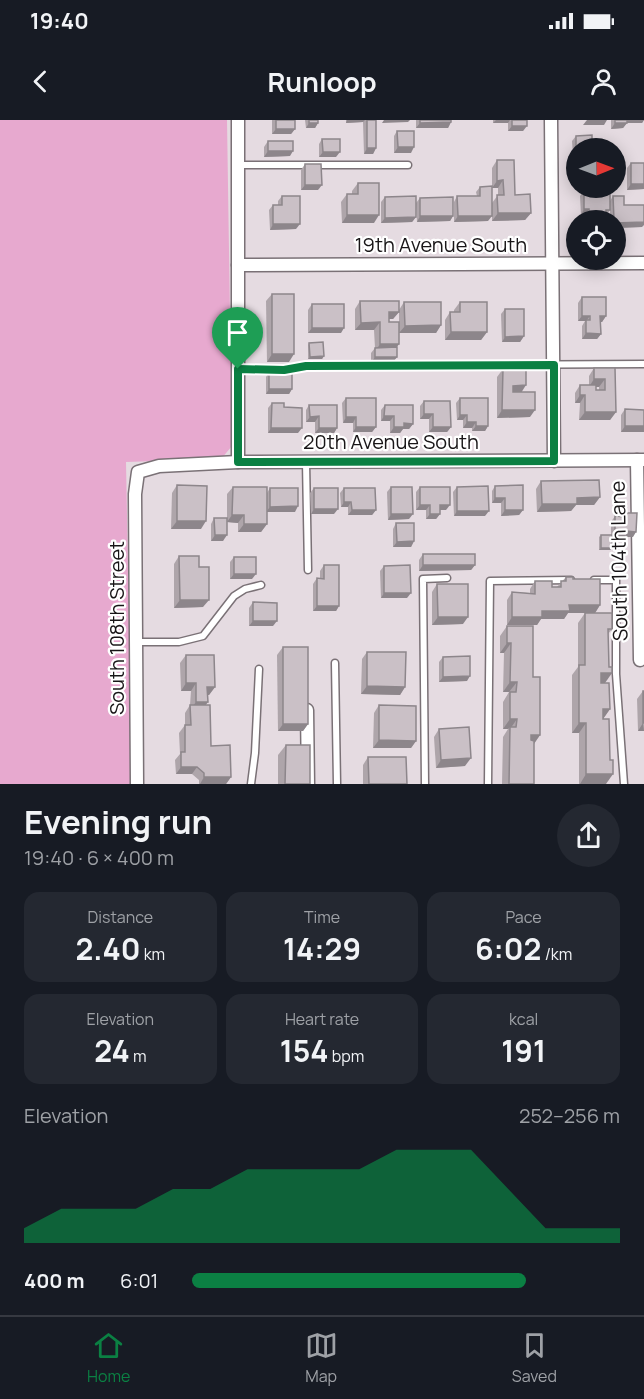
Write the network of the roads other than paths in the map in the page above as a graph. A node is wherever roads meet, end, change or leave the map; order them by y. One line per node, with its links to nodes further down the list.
1 (238, 120): 3 (street)
2 (550, 120): 7 (street)
3 (238, 165): 4 (lane); 6 (street)
4 (408, 165)
5 (644, 263): 7 (street, 19th Avenue South)
6 (238, 265): 7 (street, 19th Avenue South); 10 (street)
7 (553, 265): 9 (street)
8 (644, 364): 9 (lane)
9 (554, 365): 10 (lane); 12 (street)
10 (238, 369): 13 (street)
11 (640, 460): 12 (street, 20th Avenue South); 20 (street, South 104th Lane)
12 (554, 461): 14 (street, 20th Avenue South)
13 (238, 462): 14 (street, 20th Avenue South); 15 (street, 20th Avenue South)
14 (306, 462): 16 (lane)
15 (138, 472): 19 (street, South 108th Street)
16 (308, 570)
17 (447, 578): 28 (lane)
18 (261, 585): 19 (lane)
19 (136, 642): 24 (street, South 108th Street)
20 (640, 660)
21 (335, 663): 27 (lane)
22 (259, 669): 25 (lane)
23 (307, 696): 26 (street)
24 (137, 784)
25 (251, 784)
26 (308, 784)
27 (337, 784)
28 (425, 784)
29 (488, 784): 30 (lane)
30 (624, 784)

